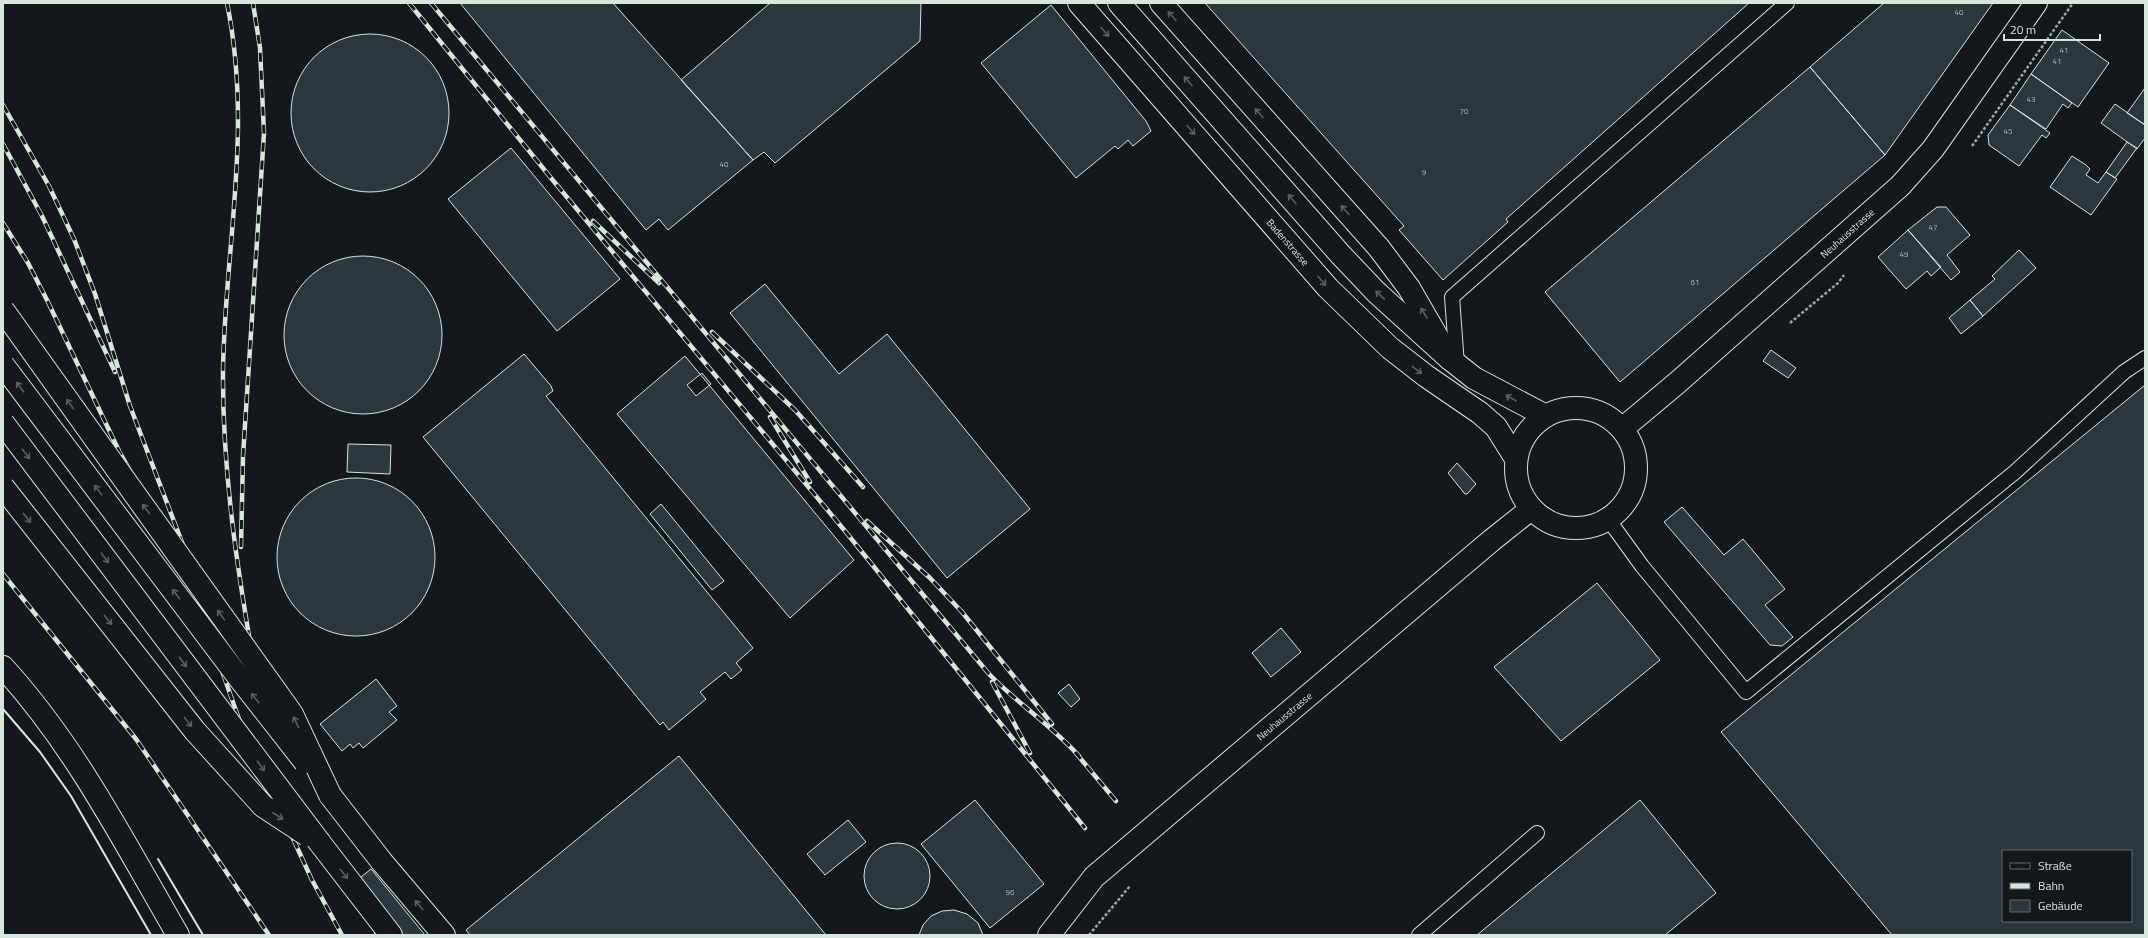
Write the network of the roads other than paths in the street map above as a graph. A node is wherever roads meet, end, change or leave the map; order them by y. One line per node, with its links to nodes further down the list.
1 (1079, 3): 13 (main road, Badenstrasse, one-way to 13)
2 (1119, 3): 8 (main road, one-way to 2)
3 (1161, 3): 8 (main road, one-way to 3)
4 (1787, 3): 8 (lane)
5 (2036, 3): 12 (main road, Neuhausstrasse)
6 (3, 310): 18 (main road, one-way to 6, bridge)
7 (2145, 358): 16 (lane)
8 (1454, 362): 10 (main road, one-way to 8)
9 (3, 365): 18 (main road, one-way to 9, bridge)
10 (1546, 416): 12 (main road); 13 (main road)
11 (3, 423): 20 (main road, one-way to 20, bridge)
12 (1622, 429): 16 (main road)
13 (1516, 460): 15 (main road)
14 (3, 487): 20 (main road, one-way to 20, bridge)
15 (1532, 509): 16 (main road); 24 (main road, Neuhausstrasse)
16 (1608, 519)
17 (3, 667): 21 (main road)
18 (330, 795): 23 (main road, one-way to 18)
19 (1537, 833): 25 (lane)
20 (320, 843): 22 (main road, one-way to 22)
21 (178, 935)
22 (391, 935)
23 (444, 935)
24 (1049, 935)
25 (1419, 935)

